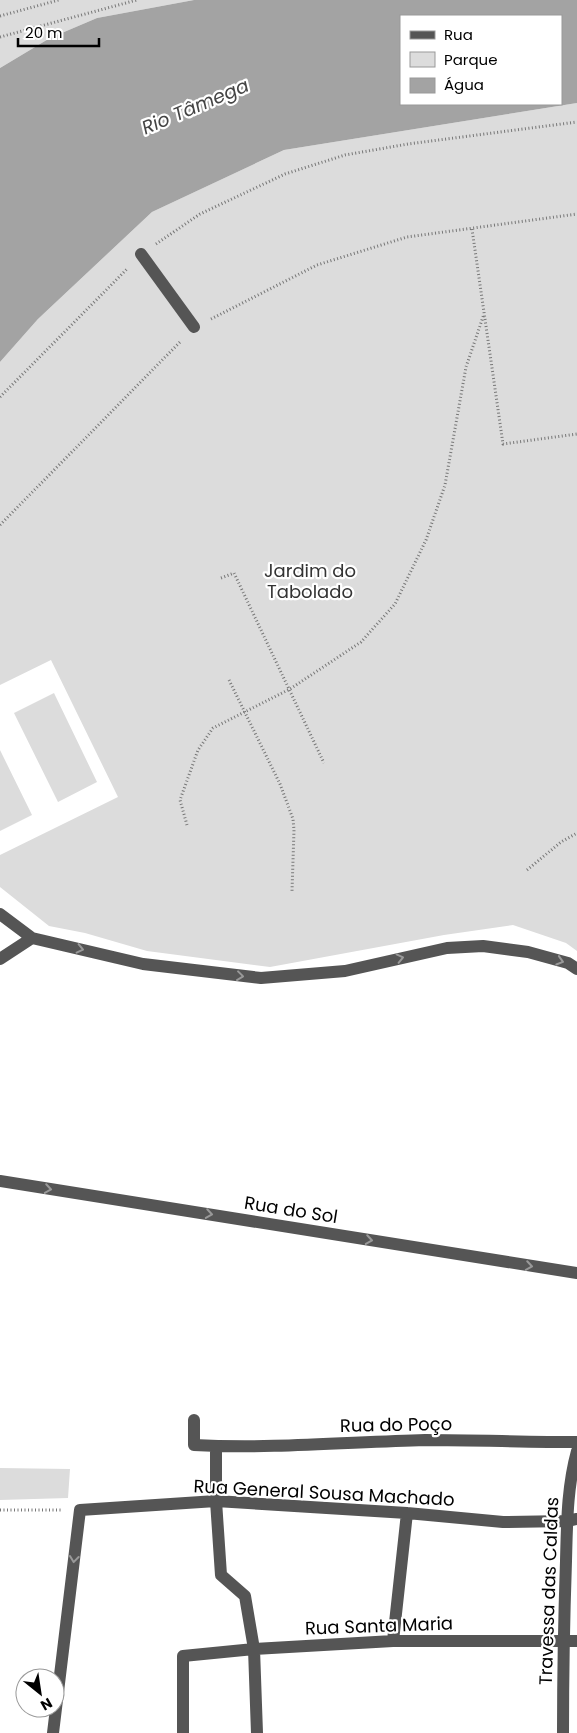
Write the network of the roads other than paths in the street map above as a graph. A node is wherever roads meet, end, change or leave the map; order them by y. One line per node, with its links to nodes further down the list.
1 (141, 254): 2 (street)
2 (194, 327)
3 (2, 918): 4 (street)
4 (32, 938): 5 (street); 6 (street, one-way to 6)
5 (0, 959)
6 (577, 969)
7 (0, 1181): 8 (street, Rua do Sol, one-way to 8)
8 (577, 1274)
9 (194, 1420): 11 (street, Rua do Poço)
10 (577, 1442): 11 (street, Rua do Poço)
11 (216, 1446): 13 (street)
12 (577, 1452): 15 (street, Travessa das Caldas)
13 (216, 1502): 14 (street, Rua General Sousa Machado); 19 (street); 20 (street, Rua General Sousa Machado, one-way to 20)
14 (407, 1513): 15 (street, Rua General Sousa Machado); 16 (street)
15 (572, 1520): 17 (street, Travessa das Caldas)
16 (393, 1641): 17 (street, Rua Santa Maria); 19 (street, Rua Santa Maria)
17 (563, 1641): 18 (street, Rua Santa Maria); 23 (street, Travessa das Caldas)
18 (577, 1641)
19 (254, 1649): 21 (street, Rua Santa Maria); 22 (street)
20 (53, 1733)
21 (183, 1733)
22 (257, 1733)
23 (563, 1733)

